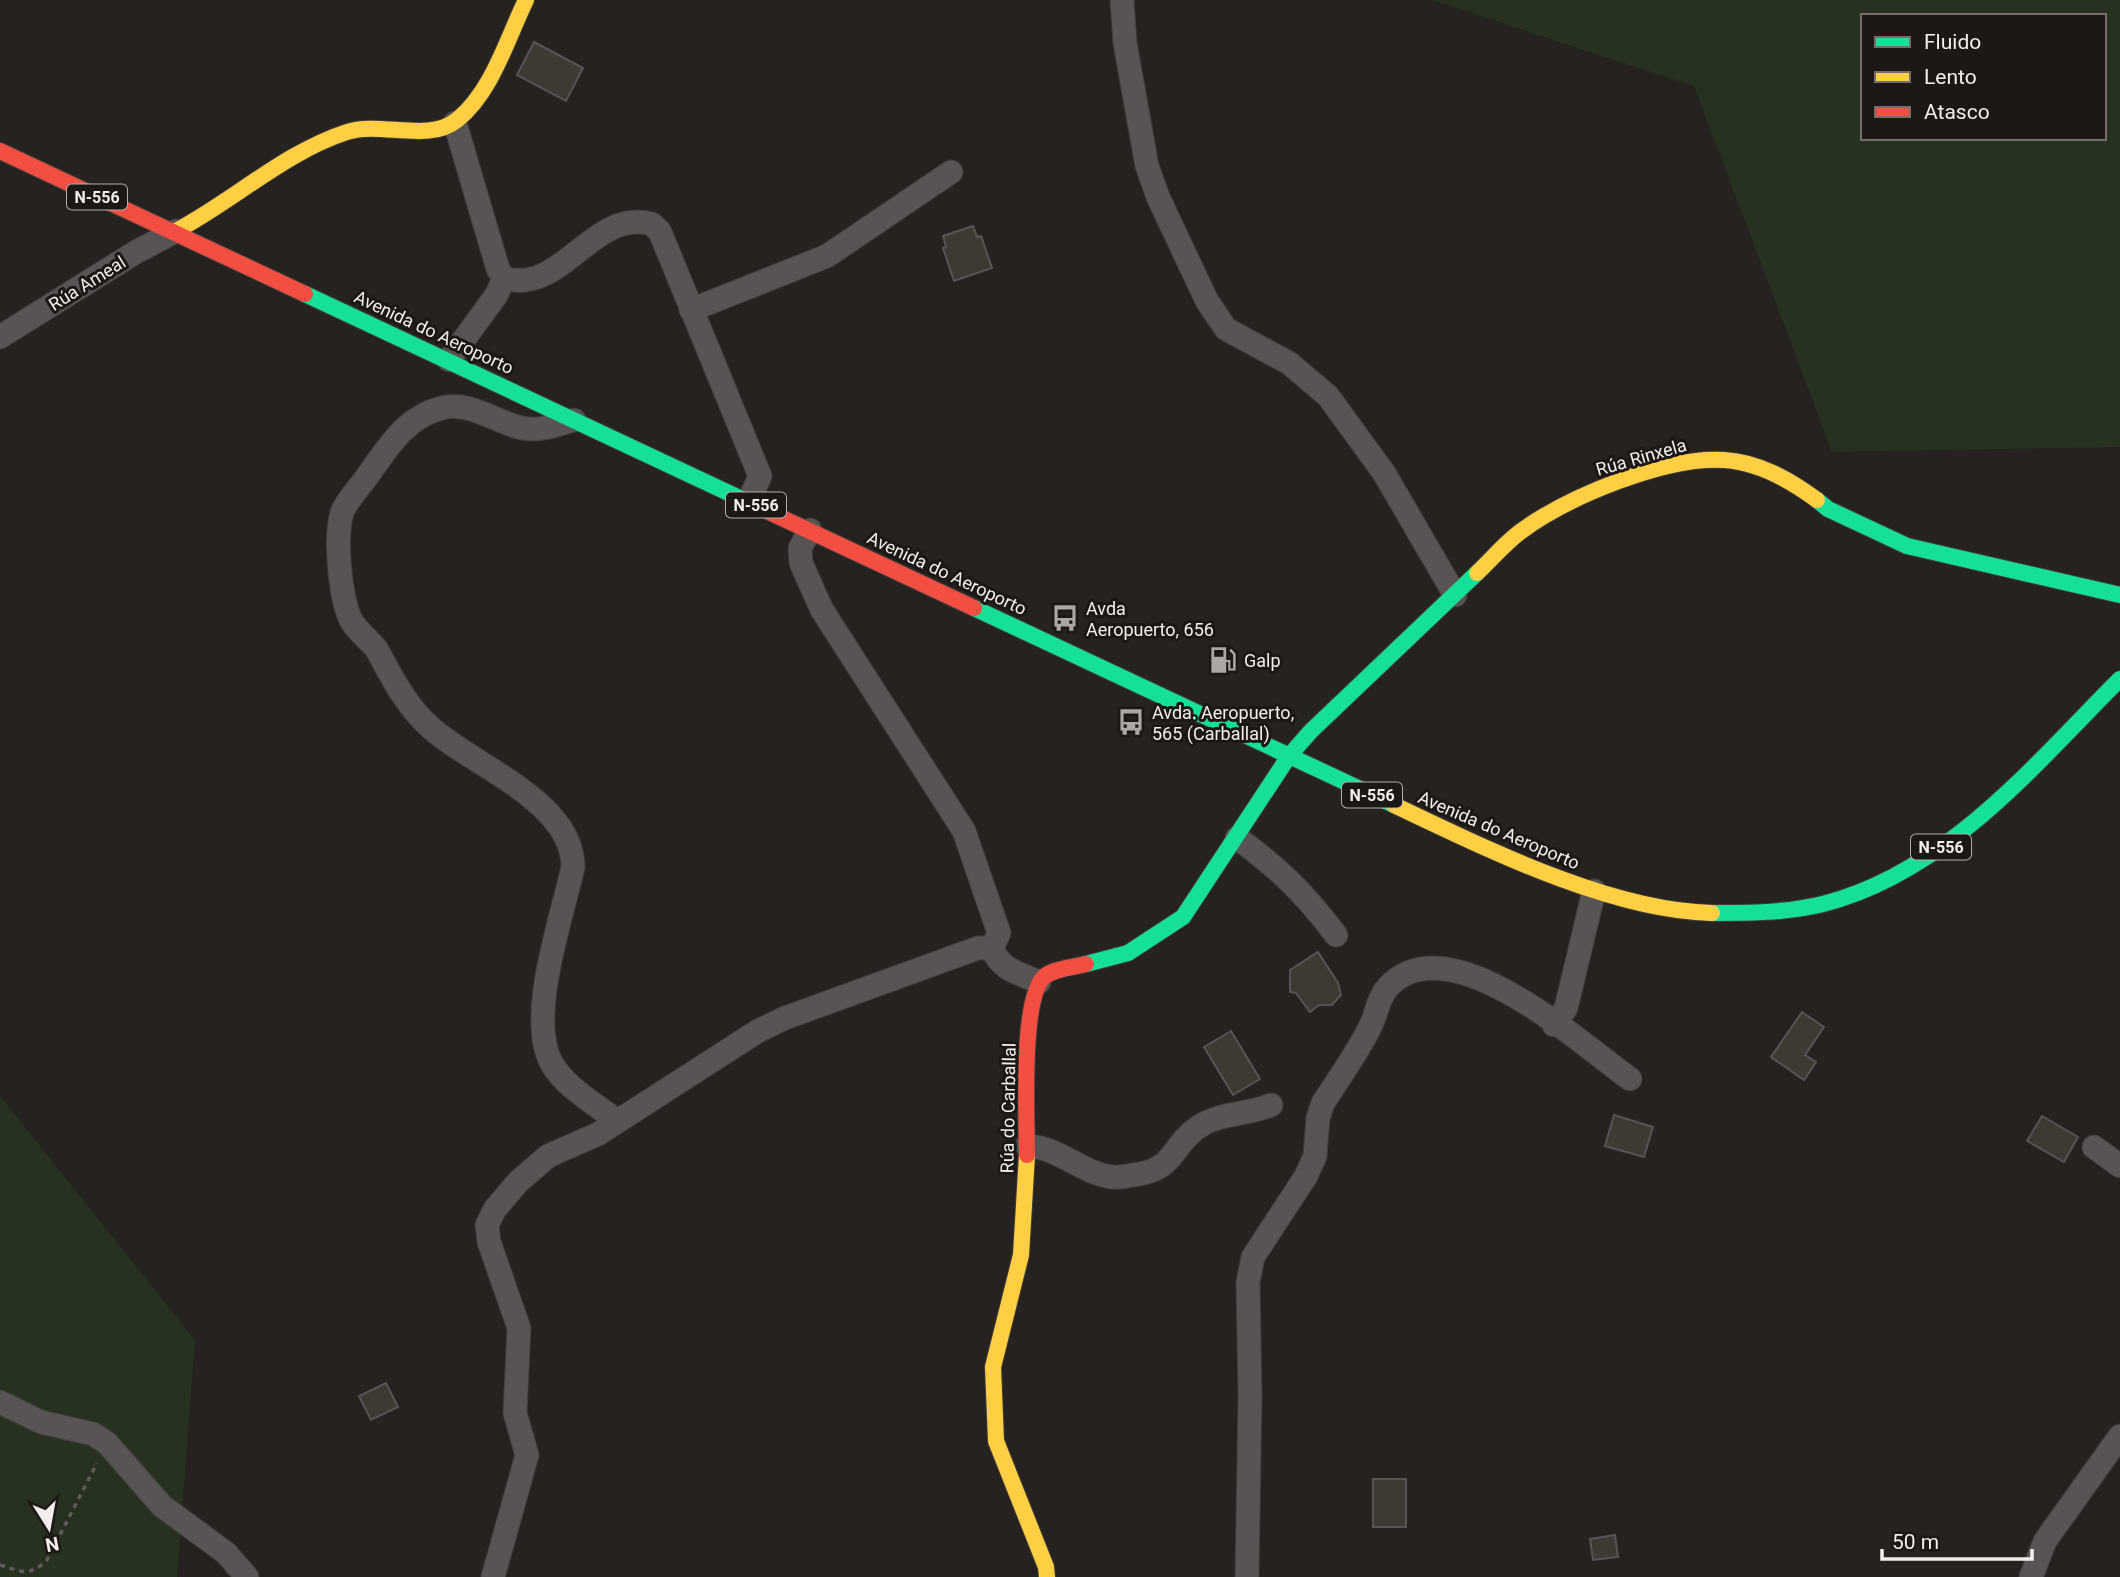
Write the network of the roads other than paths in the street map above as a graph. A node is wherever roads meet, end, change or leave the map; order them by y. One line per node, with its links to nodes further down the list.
1 (526, 0): 3 (main road)
2 (1122, 0): 14 (street)
3 (455, 123): 6 (main road); 7 (street)
4 (0, 151): 6 (main road, Avenida do Aeroporto / N-556)
5 (951, 172): 8 (street)
6 (176, 232): 9 (street, Rúa Ameal); 10 (main road, Avenida do Aeroporto / N-556)
7 (504, 278): 8 (street); 10 (street)
8 (691, 310): 12 (street)
9 (0, 337)
10 (449, 360): 11 (main road, Avenida do Aeroporto / N-556)
11 (574, 419): 12 (main road, Avenida do Aeroporto / N-556); 26 (street)
12 (749, 501): 13 (main road, Avenida do Aeroporto / N-556)
13 (810, 530): 17 (main road, Avenida do Aeroporto / N-556); 21 (street)
14 (1455, 595): 15 (main road, Rúa Rinxela); 17 (main road, Rúa Rinxela)
15 (2120, 595)
16 (2120, 679): 19 (main road, Avenida do Aeroporto / N-556)
17 (1289, 756): 18 (main road); 19 (main road, Avenida do Aeroporto / N-556)
18 (1237, 838): 20 (street); 22 (main road)
19 (1594, 891): 23 (street)
20 (1336, 935)
21 (992, 948): 22 (street); 26 (street)
22 (1039, 982): 27 (main road, Rúa do Carballal)
23 (1554, 1025): 24 (street); 35 (street)
24 (1630, 1079)
25 (1271, 1105): 27 (street)
26 (617, 1121): 33 (street)
27 (1027, 1146): 34 (main road, Rúa do Carballal)
28 (2094, 1147): 29 (street)
29 (2120, 1166)
30 (0, 1402): 32 (street)
31 (2120, 1436): 36 (street)
32 (247, 1577)
33 (494, 1577)
34 (1047, 1577)
35 (1247, 1577)
36 (2031, 1577)

